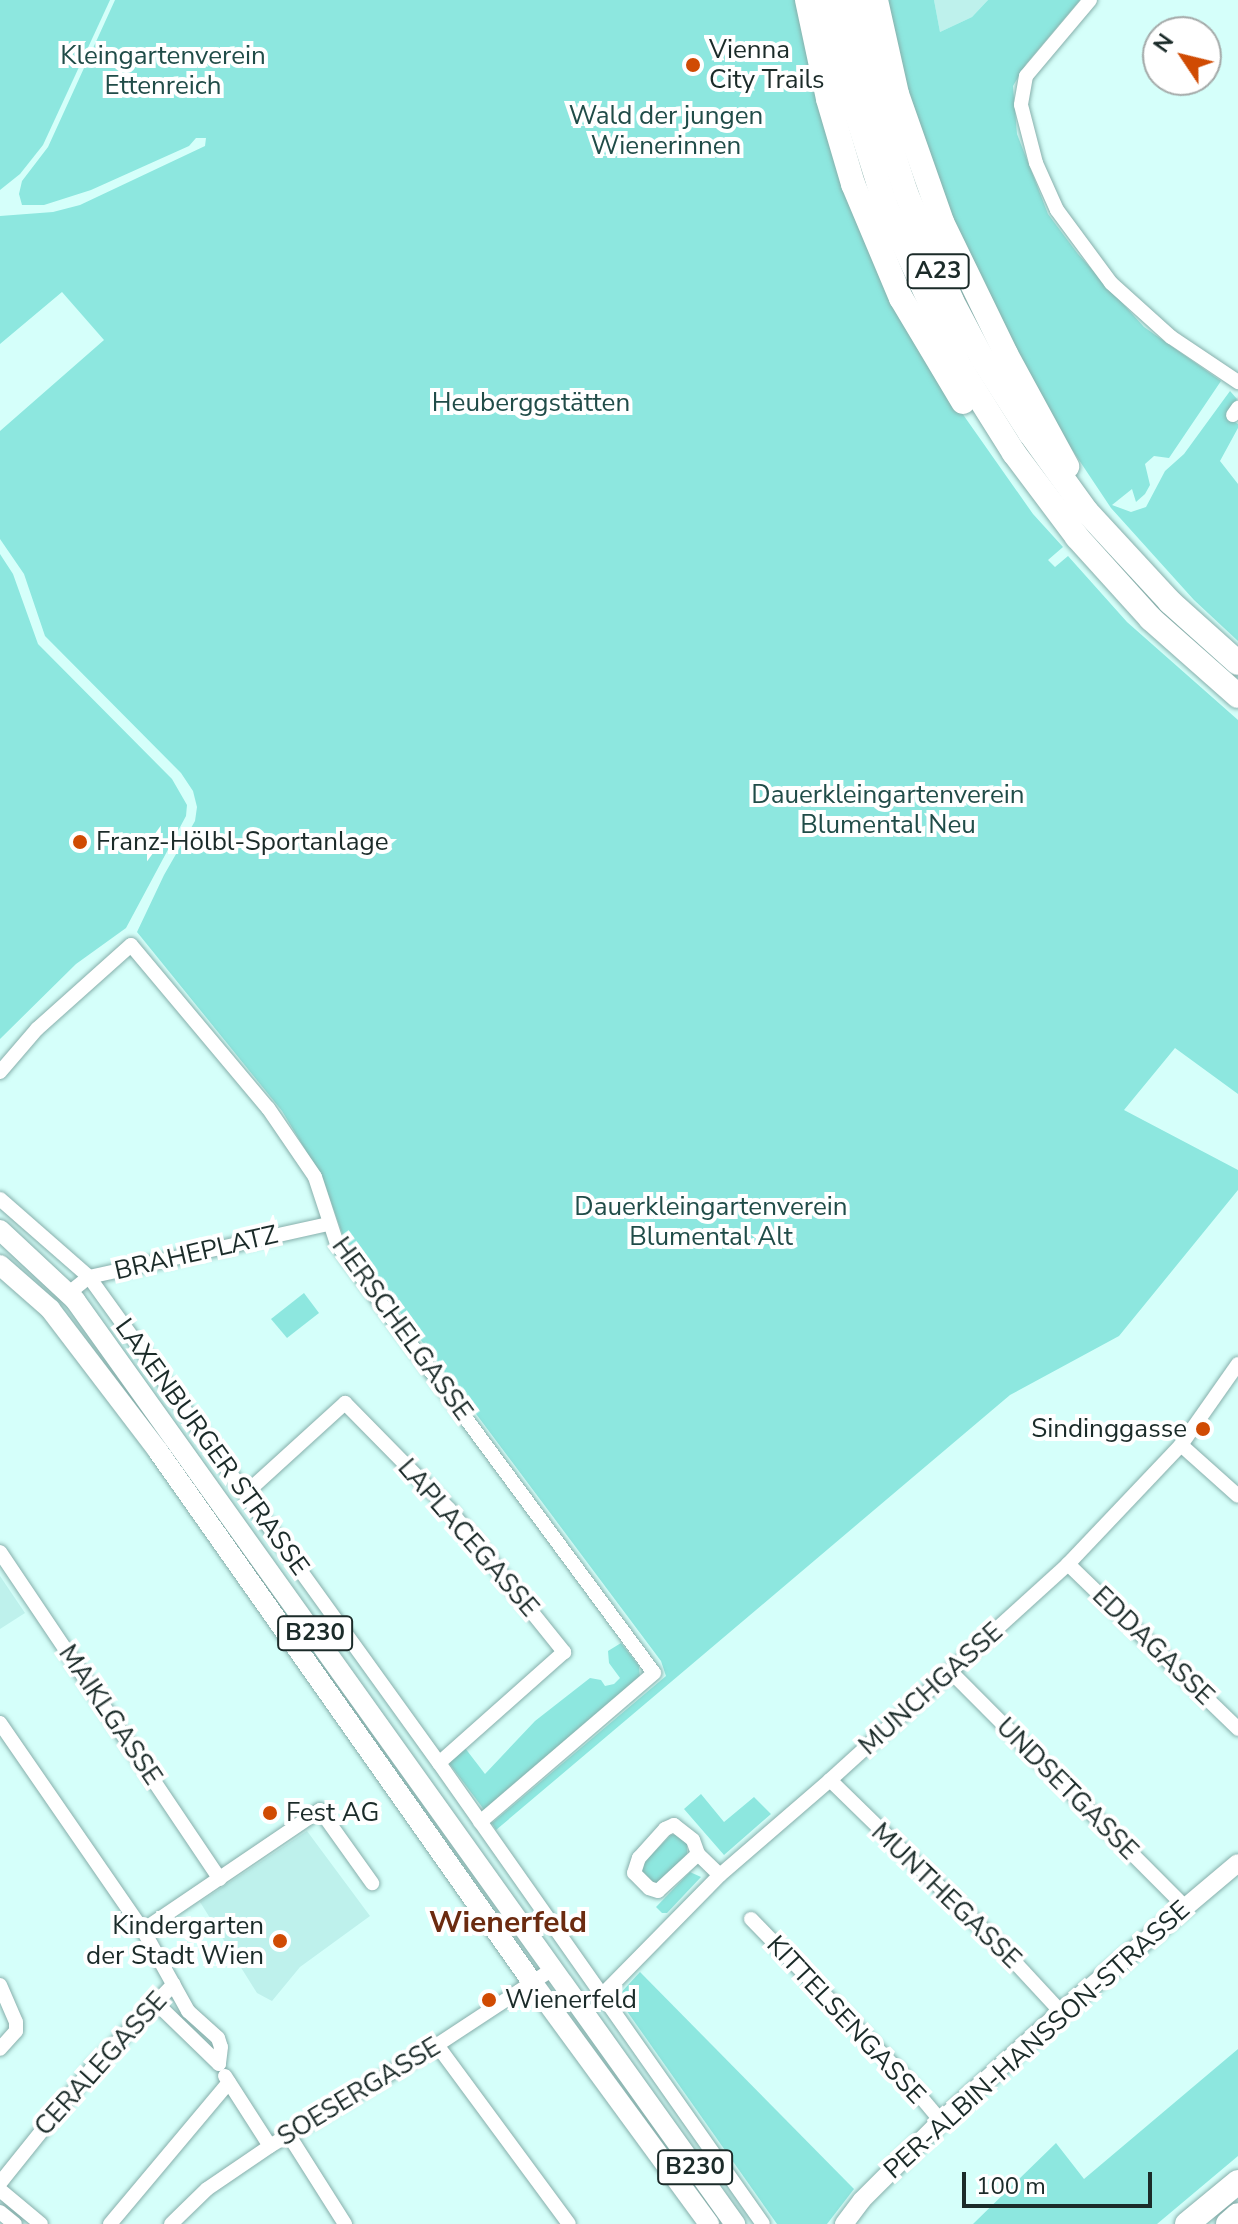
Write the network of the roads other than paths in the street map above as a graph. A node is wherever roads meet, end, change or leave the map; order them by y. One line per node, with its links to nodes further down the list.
1 (807, 0): 7 (highway)
2 (830, 0): 7 (highway, A23)
3 (853, 0): 8 (highway, A23)
4 (876, 0): 8 (highway)
5 (1090, 0): 6 (street)
6 (1238, 382)
7 (1045, 497): 10 (highway, A23)
8 (1087, 512): 9 (highway, A23)
9 (1238, 663)
10 (1238, 696)
11 (0, 1072): 13 (street, HERSCHELGASSE)
12 (0, 1199): 16 (street, LAXENBURGER STRASSE)
13 (328, 1224): 16 (street, BRAHEPLATZ); 29 (street, HERSCHELGASSE)
14 (0, 1230): 17 (main road, LAXENBURGER STRASSE / B230)
15 (0, 1265): 39 (main road, LAXENBURGER STRASSE / B230)
16 (89, 1277): 17 (street, BRAHEPLATZ); 20 (street, LAXENBURGER STRASSE)
17 (69, 1293): 38 (main road, LAXENBURGER STRASSE / B230)
18 (1238, 1364): 19 (street, MUNCHGASSE)
19 (1181, 1445): 21 (street); 23 (street, MUNCHGASSE)
20 (246, 1493): 27 (street, LAXENBURGER STRASSE); 27 (street, LAPLACEGASSE)
21 (1238, 1496)
22 (0, 1552): 33 (street, MAIKLGASSE)
23 (1068, 1564): 24 (street, MUNCHGASSE); 26 (street, EDDAGASSE)
24 (950, 1671): 28 (street, MUNCHGASSE); 35 (street, UNDSETGASSE)
25 (0, 1723): 37 (street)
26 (1238, 1729)
27 (439, 1763): 29 (street, LAXENBURGER STRASSE)
28 (830, 1780): 32 (street, MUNCHGASSE); 44 (street, MUNTHEGASSE)
29 (480, 1822): 42 (street, LAXENBURGER STRASSE)
30 (698, 1854): 30 (street); 32 (street)
31 (1238, 1863): 35 (street, PER-ALBIN-HANSSON-STRASSE)
32 (720, 1875): 42 (street, MUNCHGASSE)
33 (220, 1879): 34 (street); 37 (street)
34 (372, 1883)
35 (1184, 1906): 44 (street, PER-ALBIN-HANSSON-STRASSE)
36 (751, 1919): 49 (street, KITTELSENGASSE)
37 (143, 1930): 40 (street)
38 (554, 1968): 39 (street, SOESERGASSE); 64 (main road, LAXENBURGER STRASSE / B230)
39 (532, 1982): 45 (street, SOESERGASSE); 63 (main road, LAXENBURGER STRASSE / B230)
40 (174, 1984): 43 (street, CERALEGASSE); 47 (street)
41 (0, 1985): 46 (street)
42 (603, 1994): 65 (street, LAXENBURGER STRASSE)
43 (155, 2002): 47 (street); 53 (street, CERALEGASSE)
44 (1061, 2012): 49 (street, PER-ALBIN-HANSSON-STRASSE)
45 (437, 2045): 50 (street, SOESERGASSE); 62 (street)
46 (0, 2049)
47 (219, 2064): 48 (street)
48 (229, 2082): 51 (street); 59 (street)
49 (941, 2121): 66 (street, PER-ALBIN-HANSSON-STRASSE)
50 (290, 2137): 51 (street, SOESERGASSE); 61 (street)
51 (270, 2146): 60 (street, SOESERGASSE)
52 (1238, 2182): 67 (highway)
53 (0, 2183)
54 (0, 2190): 58 (street)
55 (0, 2212): 57 (street)
56 (1238, 2215): 68 (highway)
57 (15, 2224)
58 (41, 2224)
59 (110, 2224)
60 (171, 2224)
61 (345, 2224)
62 (569, 2224)
63 (709, 2224)
64 (735, 2224)
65 (763, 2224)
66 (844, 2224)
67 (1187, 2224)
68 (1228, 2224)

